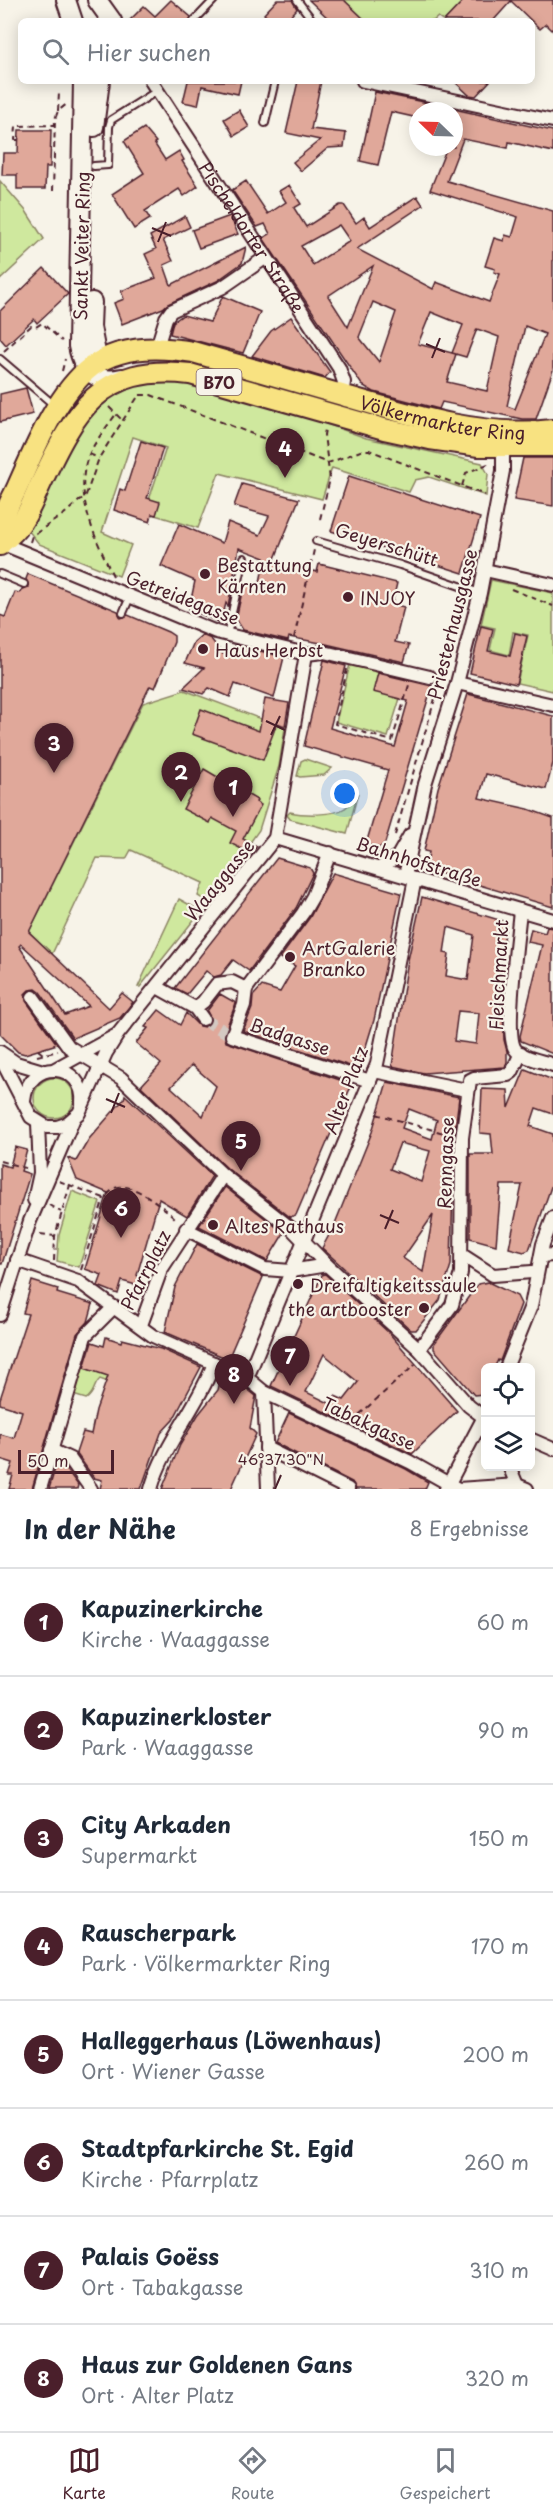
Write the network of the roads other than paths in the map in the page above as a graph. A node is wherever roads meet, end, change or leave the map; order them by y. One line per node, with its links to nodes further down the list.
1 (66, 0): 5 (main road)
2 (97, 0): 6 (main road)
3 (214, 0): 7 (lane)
4 (297, 0): 8 (lane)
5 (72, 18)
6 (110, 18)
7 (197, 18)
8 (311, 18)
9 (100, 84): 16 (main road, Sankt Veiter Ring)
10 (274, 84): 15 (lane)
11 (377, 84): 14 (street)
12 (154, 86): 16 (lane); 17 (street, Pischeldorfer Straße)
13 (79, 89): 20 (main road, Sankt Veiter Ring)
14 (551, 120)
15 (265, 123)
16 (93, 166): 20 (main road, Sankt Veiter Ring)
17 (265, 258): 18 (street); 21 (street, Pischeldorfer Straße)
18 (157, 348): 20 (main road, Völkermarkter Ring / B70); 21 (main road, Völkermarkter Ring / B70)
19 (0, 360): 22 (lane)
20 (100, 375): 22 (main road, B70); 23 (main road, Völkermarkter Ring / B70); 27 (main road, B70)
21 (342, 395): 23 (main road, Völkermarkter Ring); 25 (main road, Völkermarkter Ring / B70)
22 (57, 407): 27 (main road, B70)
23 (321, 417): 25 (main road, Völkermarkter Ring / B70)
24 (552, 433): 25 (main road, Völkermarkter Ring / B70)
25 (504, 445): 29 (street, Priesterhausgasse)
26 (316, 541): 33 (lane, Geyerschütt)
27 (0, 544): 34 (street, Getreidegasse)
28 (244, 558): 36 (lane)
29 (485, 570): 32 (street); 33 (street, Priesterhausgasse)
30 (0, 574): 31 (lane)
31 (24, 584)
32 (553, 585)
33 (480, 593): 39 (street, Priesterhausgasse)
34 (130, 597): 35 (lane); 36 (street, Getreidegasse)
35 (123, 613)
36 (228, 634): 37 (street, Getreidegasse)
37 (306, 654): 38 (street, Getreidegasse); 42 (street, Waaggasse)
38 (435, 679)
39 (458, 683): 40 (street); 41 (street, Priesterhausgasse)
40 (553, 705)
41 (417, 824): 44 (street, Priesterhausgasse); 45 (street, Priesterhausgasse)
42 (275, 838): 43 (street, Bahnhofstraße); 48 (street, Waaggasse)
43 (330, 853): 44 (street, Bahnhofstraße); 49 (street)
44 (380, 868): 45 (street, Bahnhofstraße)
45 (410, 877): 46 (street, Bahnhofstraße); 61 (street, Alter Platz)
46 (520, 910): 47 (street, Bahnhofstraße); 54 (street, Fleischmarkt)
47 (553, 920)
48 (157, 987): 51 (street); 53 (street, Waaggasse)
49 (246, 989): 51 (street); 61 (street, Badgasse)
50 (33, 997): 55 (street)
51 (195, 1008): 52 (street)
52 (203, 1019)
53 (118, 1034): 55 (street); 58 (street)
54 (517, 1048): 59 (street); 62 (street)
55 (74, 1051): 58 (street); 60 (street)
56 (0, 1052): 60 (street)
57 (0, 1058): 63 (street)
58 (100, 1065): 64 (street); 68 (street)
59 (553, 1065)
60 (49, 1070): 63 (street); 64 (street)
61 (372, 1076): 62 (street, Badgasse); 71 (street, Alter Platz)
62 (467, 1090): 72 (street, Renngasse)
63 (24, 1101): 66 (street)
64 (81, 1106): 65 (street)
65 (74, 1119): 66 (street); 67 (street)
66 (38, 1123): 67 (street)
67 (45, 1175): 74 (street)
68 (223, 1175): 70 (street); 71 (street)
69 (553, 1218): 73 (street)
70 (186, 1229): 76 (street); 80 (street, Pfarrplatz)
71 (304, 1241): 75 (street); 76 (street, Alter Platz)
72 (462, 1255): 77 (street); 81 (street, Renngasse)
73 (547, 1256): 82 (street)
74 (17, 1260): 78 (street, Pfarrplatz); 79 (street)
75 (327, 1265): 76 (street); 81 (street)
76 (291, 1271): 84 (street, Alter Platz)
77 (532, 1272)
78 (114, 1307): 80 (street, Pfarrplatz); 91 (street)
79 (0, 1315)
80 (141, 1325): 83 (street)
81 (422, 1353): 86 (street)
82 (508, 1363)
83 (217, 1364): 84 (street); 97 (street)
84 (247, 1378): 85 (street)
85 (264, 1392): 89 (street); 93 (street, Tabakgasse)
86 (481, 1414)
87 (485, 1417): 93 (street)
88 (535, 1441): 90 (street)
89 (266, 1448): 98 (street); 99 (street)
90 (553, 1449)
91 (51, 1450): 95 (street); 96 (street)
92 (512, 1471): 94 (street)
93 (451, 1487): 94 (street)
94 (522, 1487)
95 (40, 1489)
96 (91, 1489)
97 (151, 1489)
98 (268, 1489)
99 (348, 1489)

